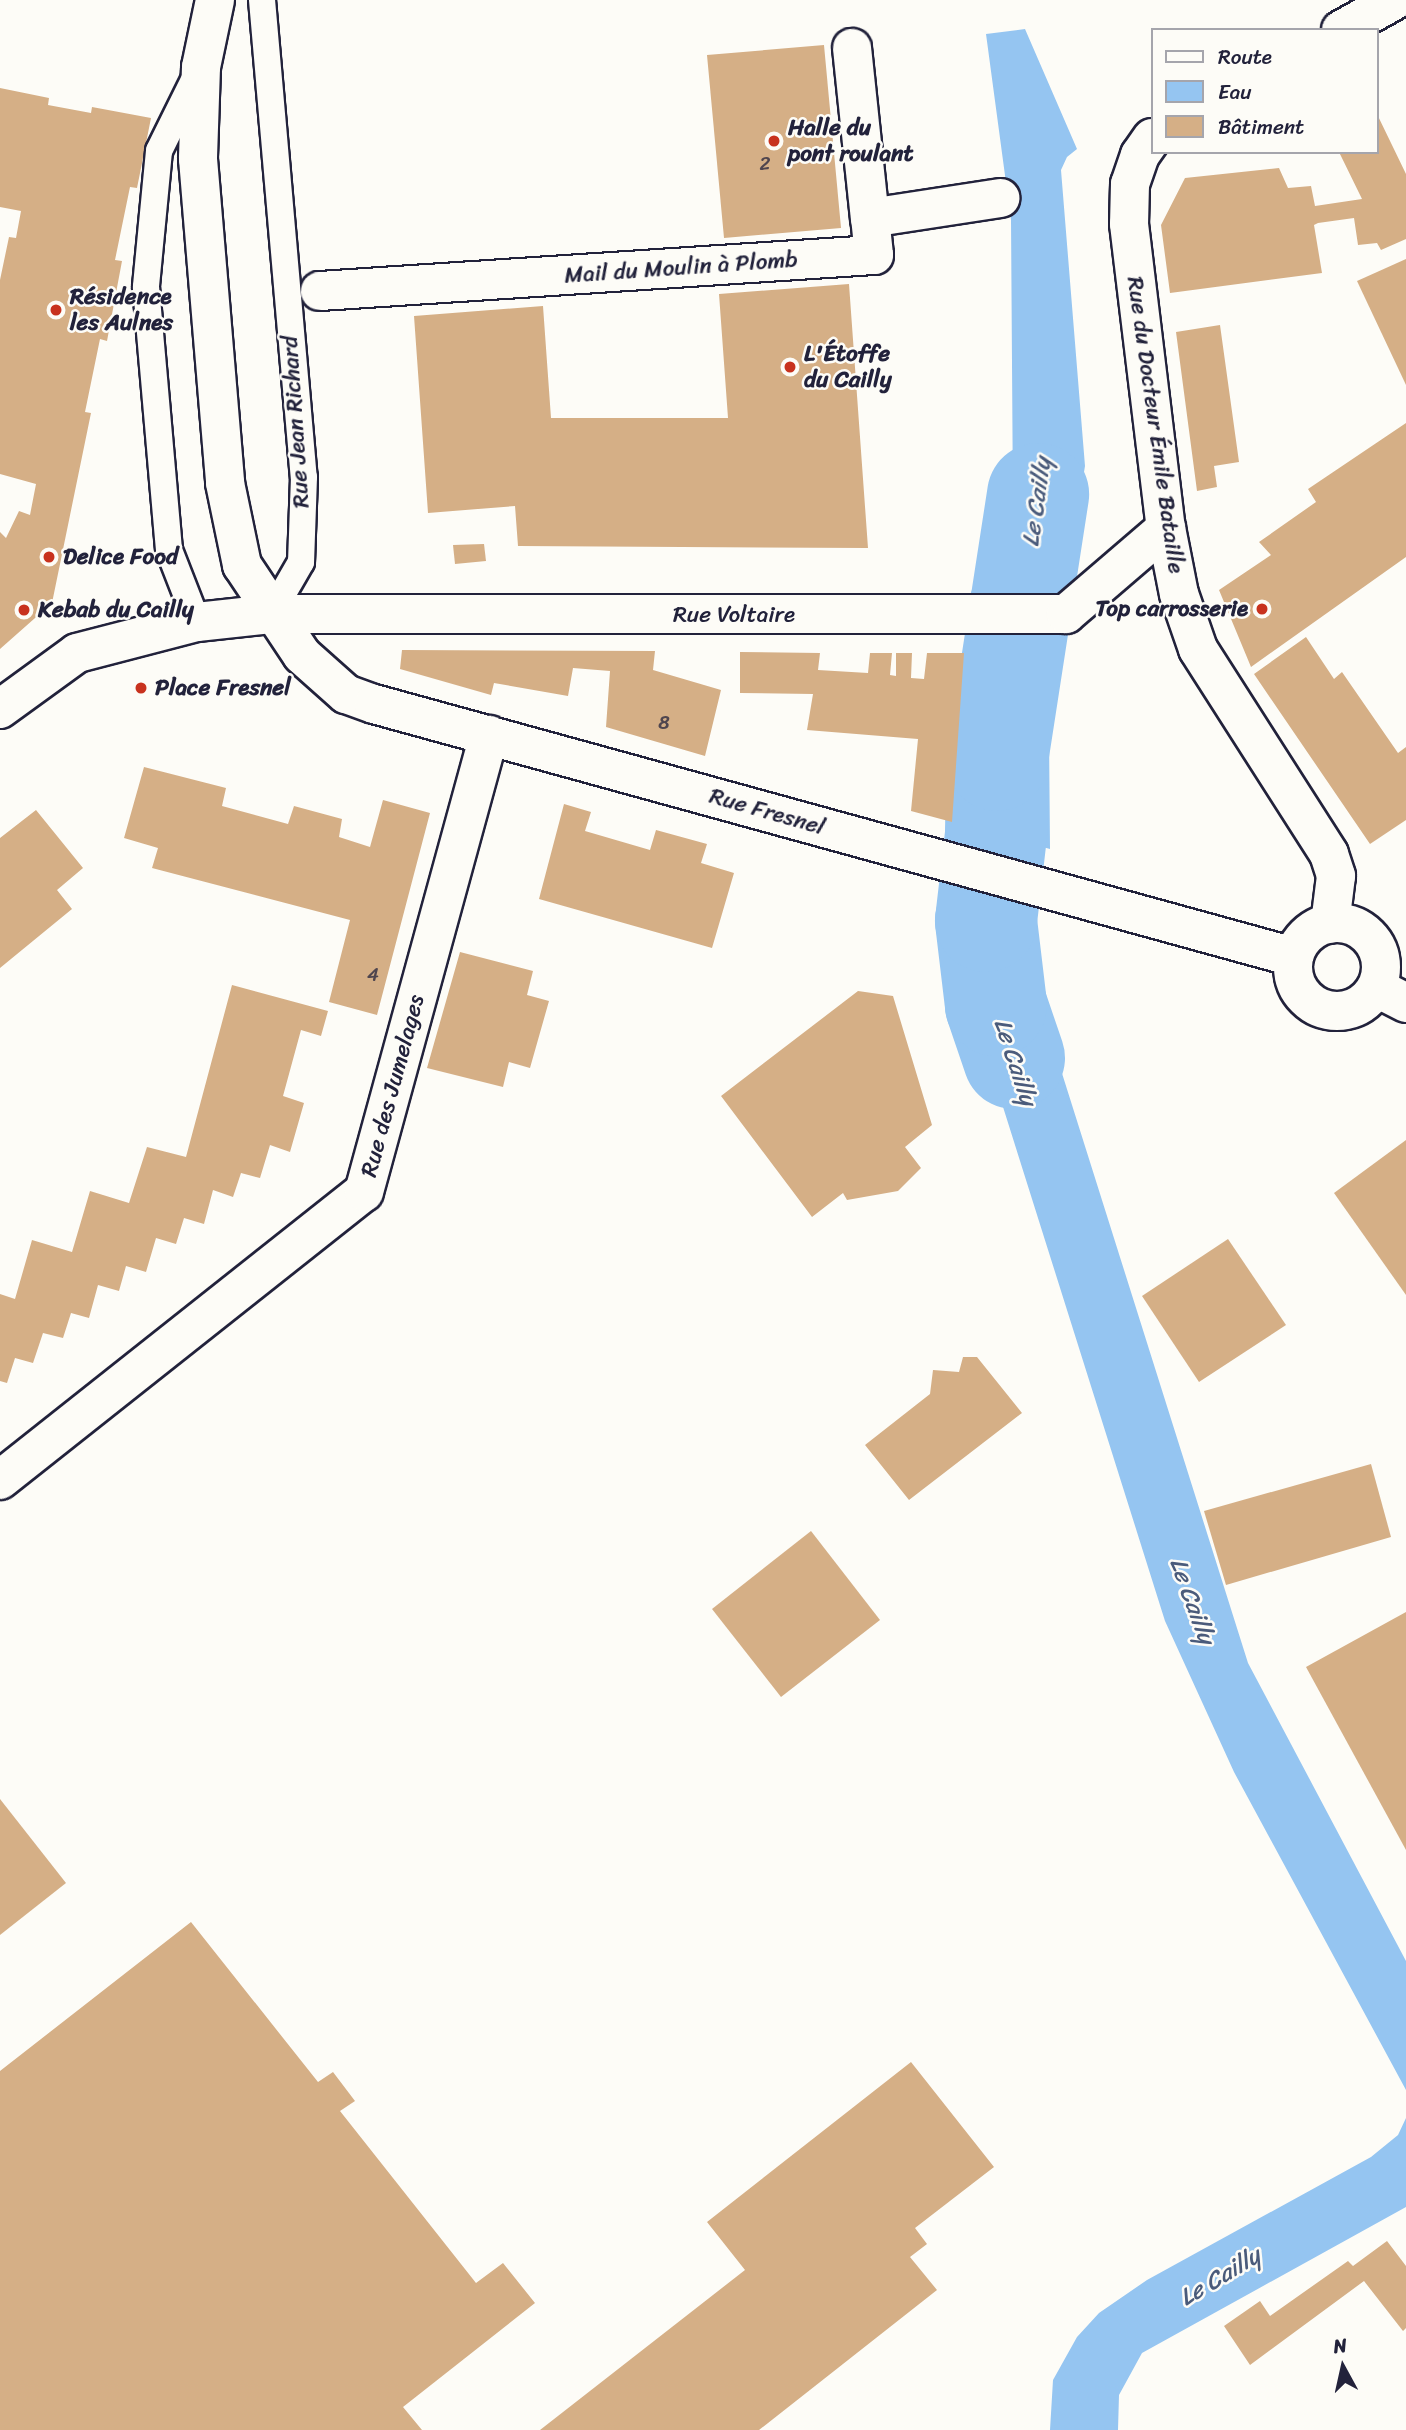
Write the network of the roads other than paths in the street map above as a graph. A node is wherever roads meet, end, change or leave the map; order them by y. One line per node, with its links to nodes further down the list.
1 (215, 0): 6 (street)
2 (262, 0): 12 (lane, Rue Jean Richard)
3 (1395, 0): 4 (street)
4 (1345, 28)
5 (852, 48): 9 (street)
6 (201, 67): 12 (street); 13 (lane)
7 (1150, 141): 11 (street, Rue du Docteur Émile Bataille)
8 (1000, 198): 9 (street)
9 (870, 218): 10 (street, Mail du Moulin à Plomb)
10 (320, 291)
11 (1166, 528): 12 (street, Rue Voltaire); 16 (street, Rue du Docteur Émile Bataille)
12 (271, 614): 13 (street, Rue Voltaire); 15 (street, Rue Fresnel)
13 (197, 622): 14 (street, Rue Voltaire)
14 (0, 709)
15 (489, 735): 17 (street, Rue Fresnel); 19 (street, Rue des Jumelages)
16 (1330, 924): 17 (street); 18 (street)
17 (1294, 957): 18 (street)
18 (1392, 996)
19 (0, 1480)

